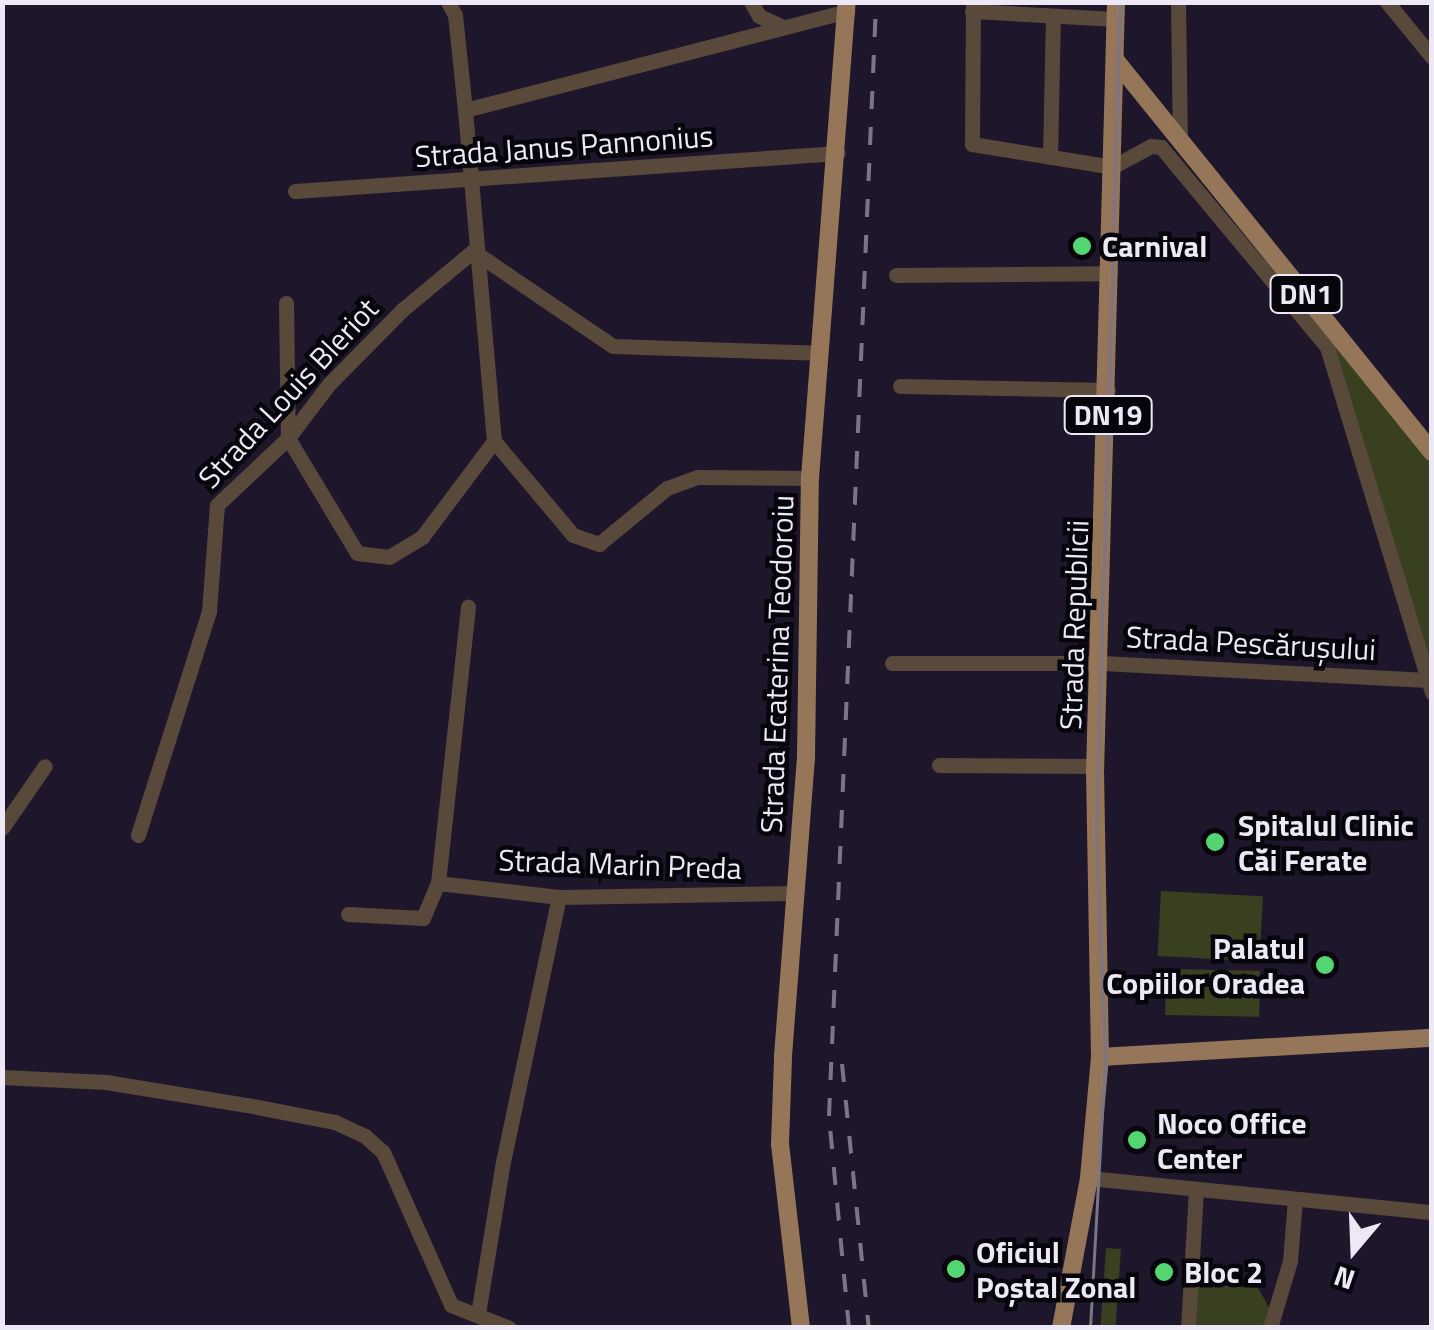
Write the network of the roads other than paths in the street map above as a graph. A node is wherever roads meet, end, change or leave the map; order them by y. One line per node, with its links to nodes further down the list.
1 (448, 2): 12 (street)
2 (750, 2): 9 (street)
3 (1178, 2): 13 (street)
4 (1387, 2): 10 (street)
5 (847, 7): 9 (street); 14 (main road, Strada Ecaterina Teodoroiu)
6 (972, 7): 8 (street); 15 (street)
7 (1116, 11): 8 (street); 11 (main road, Strada Republicii)
8 (1054, 17): 15 (street)
9 (784, 26): 12 (street)
10 (1432, 57)
11 (1116, 62): 13 (main road, DN1); 17 (main road, Strada Republicii / DN19)
12 (465, 110): 18 (street)
13 (1180, 136): 16 (street); 24 (main road, DN1)
14 (838, 152): 18 (street, Strada Janus Pannonius); 25 (main road, Strada Ecaterina Teodoroiu)
15 (1050, 157): 17 (street)
16 (1180, 164): 17 (street); 24 (street)
17 (1112, 167): 21 (main road, Strada Republicii / DN19)
18 (469, 182): 19 (street, Strada Janus Pannonius); 20 (street)
19 (295, 191)
20 (474, 250): 25 (street); 28 (street, Strada Louis Bleriot); 29 (street)
21 (1110, 273): 22 (street); 27 (main road, Strada Republicii / DN19)
22 (896, 275)
23 (286, 303): 28 (street)
24 (1333, 341): 30 (main road, DN1); 35 (street)
25 (820, 353): 31 (main road, Strada Ecaterina Teodoroiu)
26 (900, 386): 27 (street)
27 (1108, 390): 34 (main road, Strada Republicii / DN19)
28 (288, 438): 29 (street); 40 (street, Strada Louis Bleriot)
29 (494, 442): 31 (street)
30 (1432, 452)
31 (810, 478): 42 (main road, Strada Ecaterina Teodoroiu)
32 (468, 607): 41 (street)
33 (892, 663): 34 (street, Strada Pescărușului)
34 (1102, 663): 35 (street, Strada Pescărușului); 38 (main road, Strada Republicii / DN19)
35 (1430, 686)
36 (939, 765): 38 (street)
37 (45, 766): 39 (street)
38 (1095, 766): 46 (main road, Strada Republicii / DN19)
39 (2, 828)
40 (138, 835)
41 (438, 883): 43 (street, Strada Marin Preda); 44 (street)
42 (794, 893): 43 (street, Strada Marin Preda); 54 (main road, Strada Ecaterina Teodoroiu)
43 (559, 897): 52 (street)
44 (348, 914)
45 (1432, 1038): 46 (main road)
46 (1100, 1056): 48 (main road, Strada Republicii / DN19)
47 (2, 1077): 52 (street)
48 (1088, 1178): 49 (street); 55 (main road, Strada Republicii / DN19)
49 (1196, 1189): 50 (street); 56 (street)
50 (1295, 1199): 51 (street); 57 (street)
51 (1432, 1212)
52 (478, 1314): 53 (street)
53 (499, 1326)
54 (801, 1328)
55 (1061, 1328)
56 (1188, 1328)
57 (1270, 1328)

